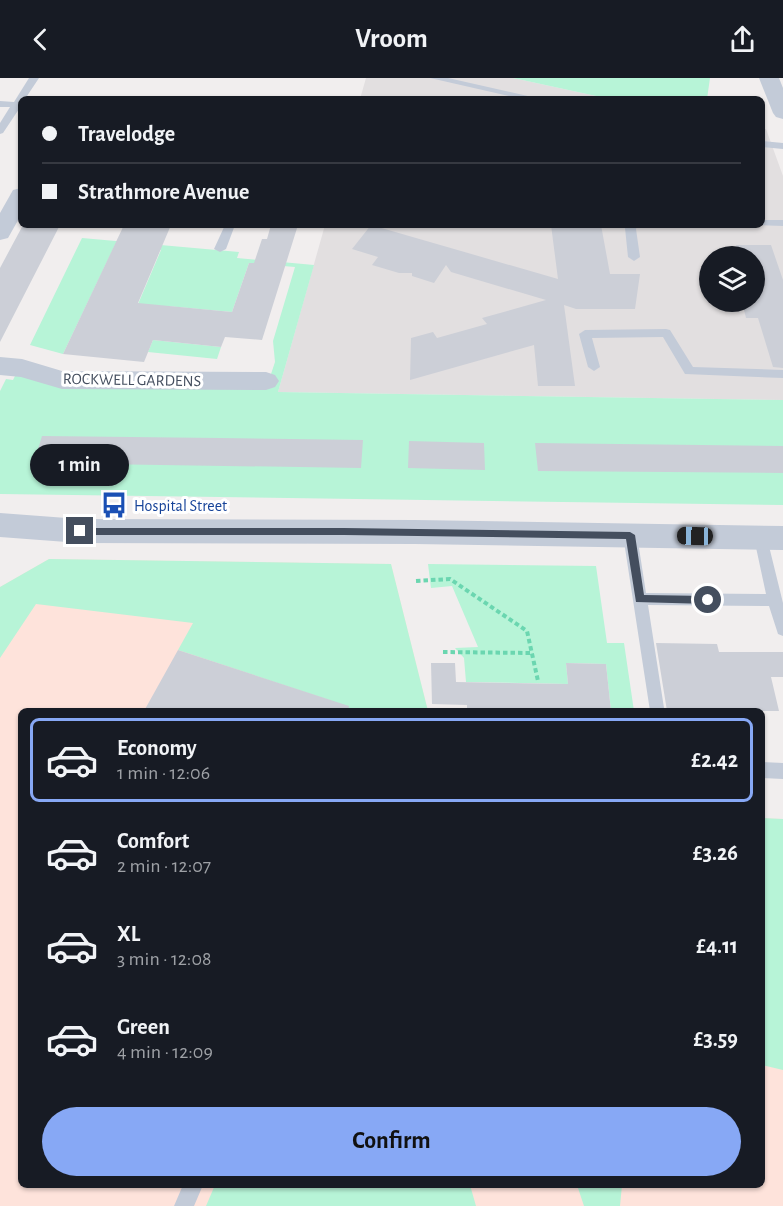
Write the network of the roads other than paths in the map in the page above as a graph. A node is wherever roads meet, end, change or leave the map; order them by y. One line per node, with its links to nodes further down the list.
1 (34, 78): 4 (lane)
2 (435, 78): 5 (lane)
3 (769, 78): 8 (street)
4 (23, 96)
5 (522, 96)
6 (0, 104): 7 (lane)
7 (17, 105): 9 (lane)
8 (783, 113)
9 (0, 131)
10 (765, 144): 11 (lane)
11 (783, 146)
12 (11, 205): 17 (street)
13 (765, 223): 14 (lane)
14 (783, 224)
15 (229, 228): 18 (lane)
16 (630, 228): 19 (lane)
17 (0, 233)
18 (220, 249)
19 (634, 257)
20 (0, 366): 23 (street, ROCKWELL GARDENS)
21 (594, 368): 22 (lane)
22 (783, 374)
23 (266, 381)
24 (0, 525): 25 (street)
25 (630, 535): 26 (street); 27 (lane)
26 (772, 538): 28 (lane)
27 (640, 599): 28 (lane); 30 (lane)
28 (776, 600): 29 (lane)
29 (783, 630)
30 (656, 708)
31 (765, 770): 32 (lane)
32 (783, 771)
33 (192, 1188): 34 (lane)
34 (184, 1206)

